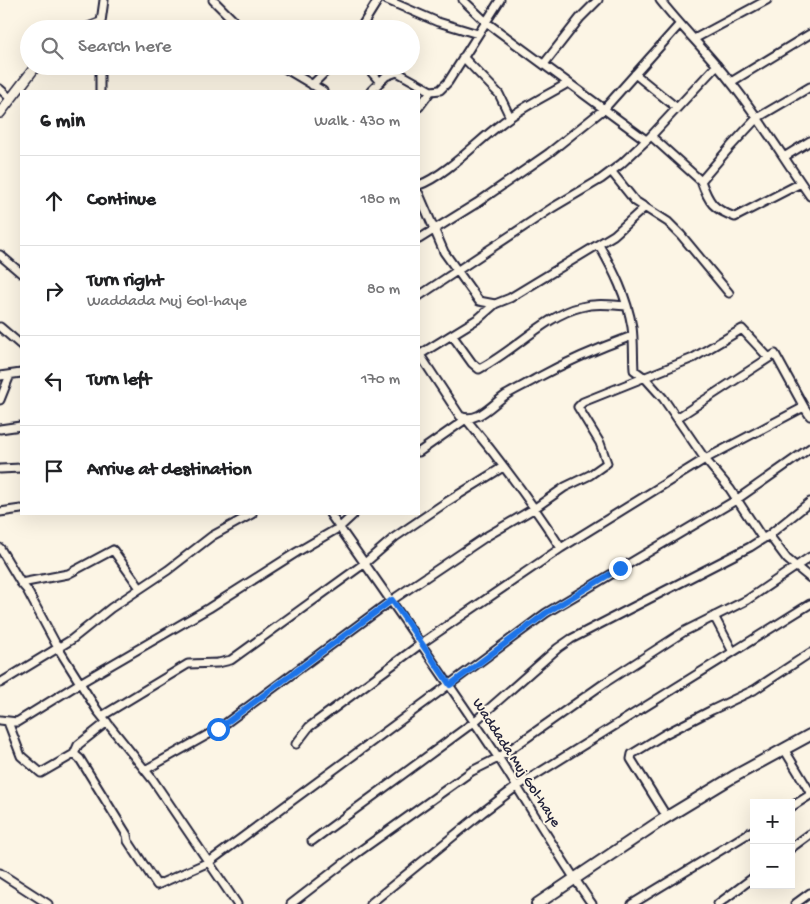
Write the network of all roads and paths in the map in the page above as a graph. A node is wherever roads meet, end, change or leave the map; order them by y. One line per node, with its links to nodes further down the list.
1 (104, 0): 10 (street)
2 (213, 0): 11 (street)
3 (378, 0): 12 (street)
4 (387, 0): 15 (street)
5 (463, 0): 13 (street)
6 (500, 0): 13 (street)
7 (598, 0): 19 (street)
8 (660, 0): 14 (street)
9 (767, 0): 17 (street)
10 (101, 20)
11 (233, 20)
12 (366, 20)
13 (486, 22): 15 (street); 19 (street)
14 (679, 25): 17 (street); 21 (street)
15 (478, 34): 18 (street)
16 (810, 34): 31 (street)
17 (694, 38): 20 (street)
18 (462, 57): 38 (street); 44 (street)
19 (544, 64): 30 (street)
20 (717, 65): 31 (street); 41 (street)
21 (635, 74): 41 (street); 42 (street)
22 (29, 75): 39 (street)
23 (100, 75): 35 (street)
24 (296, 75): 32 (street)
25 (321, 75): 32 (street)
26 (374, 75): 29 (street)
27 (389, 75): 29 (street)
28 (402, 75): 38 (street)
29 (380, 82): 37 (street)
30 (568, 82): 42 (street); 44 (street)
31 (731, 82): 45 (street)
32 (312, 85): 36 (street)
33 (810, 87): 45 (street)
34 (0, 89): 39 (street)
35 (100, 90)
36 (320, 90)
37 (372, 90)
38 (431, 91): 40 (street)
39 (10, 98): 43 (street)
40 (420, 106)
41 (677, 108): 46 (street)
42 (604, 109): 46 (street); 56 (street)
43 (0, 113)
44 (510, 117): 52 (street)
45 (757, 118): 48 (street); 50 (street)
46 (648, 138): 49 (street); 50 (street)
47 (810, 141): 48 (street)
48 (784, 157): 51 (street)
49 (611, 171): 55 (street); 61 (street)
50 (701, 181): 51 (street)
51 (801, 184): 54 (street)
52 (420, 185)
53 (420, 196): 56 (street)
54 (810, 196)
55 (645, 207): 58 (street); 62 (street)
56 (434, 230): 57 (street); 61 (street)
57 (420, 238)
58 (599, 245): 64 (street); 65 (street)
59 (0, 255): 60 (street)
60 (20, 272)
61 (458, 272): 63 (street); 64 (street)
62 (729, 293)
63 (420, 295)
64 (495, 304): 67 (street)
65 (627, 306): 67 (street); 68 (street)
66 (0, 327): 69 (street)
67 (452, 335): 70 (street)
68 (632, 336): 76 (street); 81 (street)
69 (20, 344)
70 (420, 354)
71 (420, 356): 81 (street)
72 (770, 358): 76 (street); 78 (street); 80 (street)
73 (20, 373): 74 (street)
74 (10, 375): 75 (street); 77 (street)
75 (0, 376)
76 (645, 378): 80 (street); 92 (street)
77 (0, 400)
78 (804, 407): 79 (street); 86 (street)
79 (810, 416)
80 (677, 418): 86 (street)
81 (466, 419): 85 (street); 87 (street)
82 (20, 426): 83 (street)
83 (0, 429)
84 (810, 448): 90 (street)
85 (420, 451)
86 (705, 459): 90 (street); 101 (street)
87 (503, 467): 92 (street); 103 (street)
88 (20, 468): 89 (street)
89 (0, 469)
90 (736, 500): 99 (street); 117 (street)
91 (810, 502): 99 (street)
92 (534, 508): 101 (street); 108 (street)
93 (20, 509): 94 (street)
94 (0, 512)
95 (250, 515): 107 (street)
96 (331, 515): 98 (street, Waddada Muj Gol-haye)
97 (353, 515): 98 (street)
98 (340, 527): 103 (street, Waddada Muj Gol-haye); 116 (street)
99 (766, 537): 104 (street); 121 (street)
100 (0, 548): 106 (street)
101 (561, 548): 111 (street)
102 (810, 557): 104 (street)
103 (365, 563): 108 (street, Waddada Muj Gol-haye); 118 (street)
104 (797, 568): 105 (street); 110 (street)
105 (810, 578)
106 (20, 583): 107 (street); 112 (street)
107 (140, 588): 112 (street)
108 (392, 600): 111 (street, Waddada Muj Gol-haye); 127 (street)
109 (810, 604): 113 (street)
110 (714, 616): 113 (street); 126 (street)
111 (422, 643): 117 (street, Waddada Muj Gol-haye); 123 (street)
112 (58, 648): 115 (street); 116 (street)
113 (733, 652): 128 (street)
114 (810, 653): 131 (street)
115 (0, 683)
116 (80, 683): 118 (street); 120 (street)
117 (450, 685): 121 (street, Waddada Muj Gol-haye); 136 (street)
118 (104, 719): 125 (street); 127 (street)
119 (0, 720): 120 (street)
120 (8, 722): 125 (street)
121 (474, 722): 126 (street, Waddada Muj Gol-haye); 134 (street)
122 (810, 735): 124 (main road)
123 (296, 744)
124 (784, 749): 129 (street); 131 (main road)
125 (74, 754): 136 (street)
126 (498, 758): 128 (street, Waddada Muj Gol-haye); 143 (street)
127 (145, 770): 136 (street)
128 (516, 787): 138 (street, Waddada Muj Gol-haye); 144 (street)
129 (810, 793): 130 (street)
130 (795, 804)
131 (667, 817): 138 (main road)
132 (750, 832): 147 (street)
133 (810, 834): 135 (street)
134 (312, 841)
135 (795, 845)
136 (209, 862): 142 (street)
137 (0, 873): 141 (street)
138 (574, 880): 145 (main road); 146 (street, Waddada Muj Gol-haye)
139 (750, 880): 148 (street)
140 (810, 893): 149 (street)
141 (48, 904)
142 (237, 904)
143 (291, 904)
144 (370, 904)
145 (537, 904)
146 (592, 904)
147 (632, 904)
148 (718, 904)
149 (795, 904)

